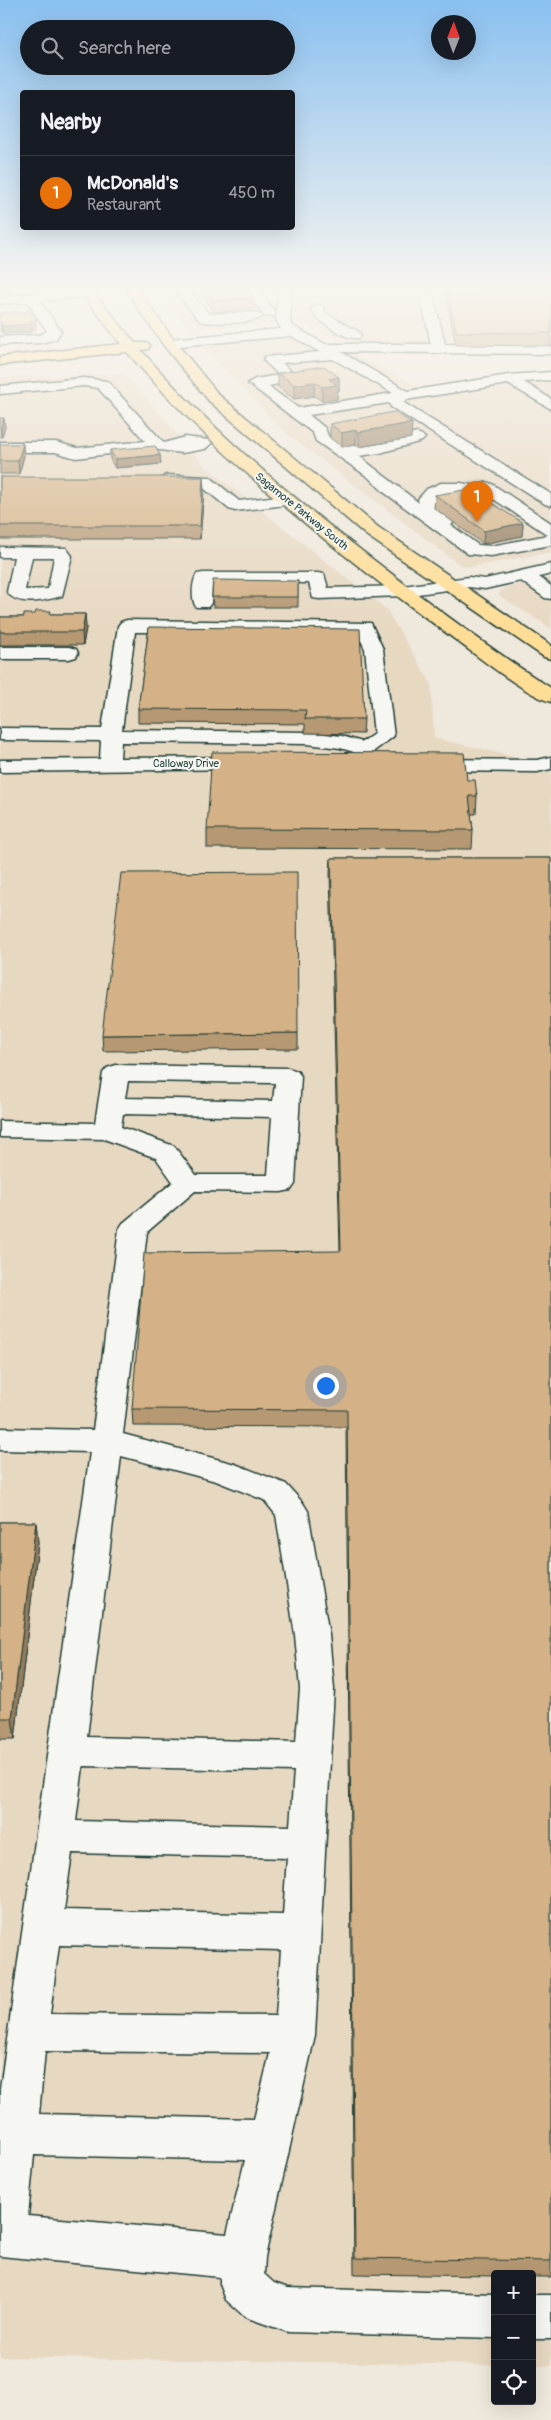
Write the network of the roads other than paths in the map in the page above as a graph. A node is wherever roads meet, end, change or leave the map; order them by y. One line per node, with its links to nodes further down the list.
1 (120, 403): 13 (street)
2 (179, 403): 11 (main road, Sagamore Parkway South)
3 (220, 403): 32 (main road)
4 (282, 403): 7 (street)
5 (357, 403): 7 (street)
6 (396, 403): 12 (street)
7 (295, 413): 10 (street)
8 (399, 426): 15 (street)
9 (349, 433): 10 (street)
10 (321, 435): 15 (street)
11 (211, 442): 13 (street); 22 (main road, Sagamore Parkway South)
12 (459, 444): 16 (street); 17 (street)
13 (162, 446): 14 (street)
14 (0, 447)
15 (340, 451): 16 (street)
16 (356, 462): 20 (street)
17 (500, 469): 18 (street); 23 (street)
18 (468, 475): 20 (street); 21 (street)
19 (145, 480): 22 (street)
20 (391, 490): 26 (street)
21 (501, 497): 24 (street); 26 (street)
22 (286, 500): 33 (main road, Sagamore Parkway South)
23 (551, 502)
24 (551, 532)
25 (551, 540): 26 (street)
26 (502, 549)
27 (0, 552): 28 (street)
28 (24, 552)
29 (551, 557): 32 (street)
30 (551, 569): 31 (street)
31 (524, 575): 32 (street); 34 (street)
32 (460, 584): 33 (street); 38 (main road)
33 (404, 591): 35 (street); 39 (main road, Sagamore Parkway South)
34 (551, 594)
35 (202, 603)
36 (0, 652): 37 (street)
37 (69, 653)
38 (551, 653)
39 (551, 696)
40 (0, 734): 41 (street)
41 (111, 736): 41 (street); 44 (street)
42 (551, 763): 45 (street)
43 (267, 764): 44 (street, Calloway Drive)
44 (110, 765): 46 (street, Calloway Drive)
45 (412, 765)
46 (0, 766)
47 (109, 1118): 48 (street); 49 (street); 49 (street)
48 (0, 1129)
49 (188, 1183): 51 (street)
50 (0, 1439): 51 (street)
51 (107, 1442): 52 (street); 53 (street)
52 (67, 1751): 53 (street); 54 (street)
53 (314, 1757): 55 (street)
54 (55, 1837): 55 (street); 56 (street)
55 (309, 1842): 57 (street)
56 (42, 1927): 57 (street); 58 (street)
57 (303, 1933): 59 (street)
58 (27, 2032): 59 (street); 60 (street)
59 (295, 2035): 61 (street)
60 (14, 2134): 61 (street); 62 (street)
61 (269, 2140): 62 (street)
62 (243, 2257): 63 (street)
63 (491, 2316)
64 (536, 2317): 65 (street)
65 (551, 2318)

